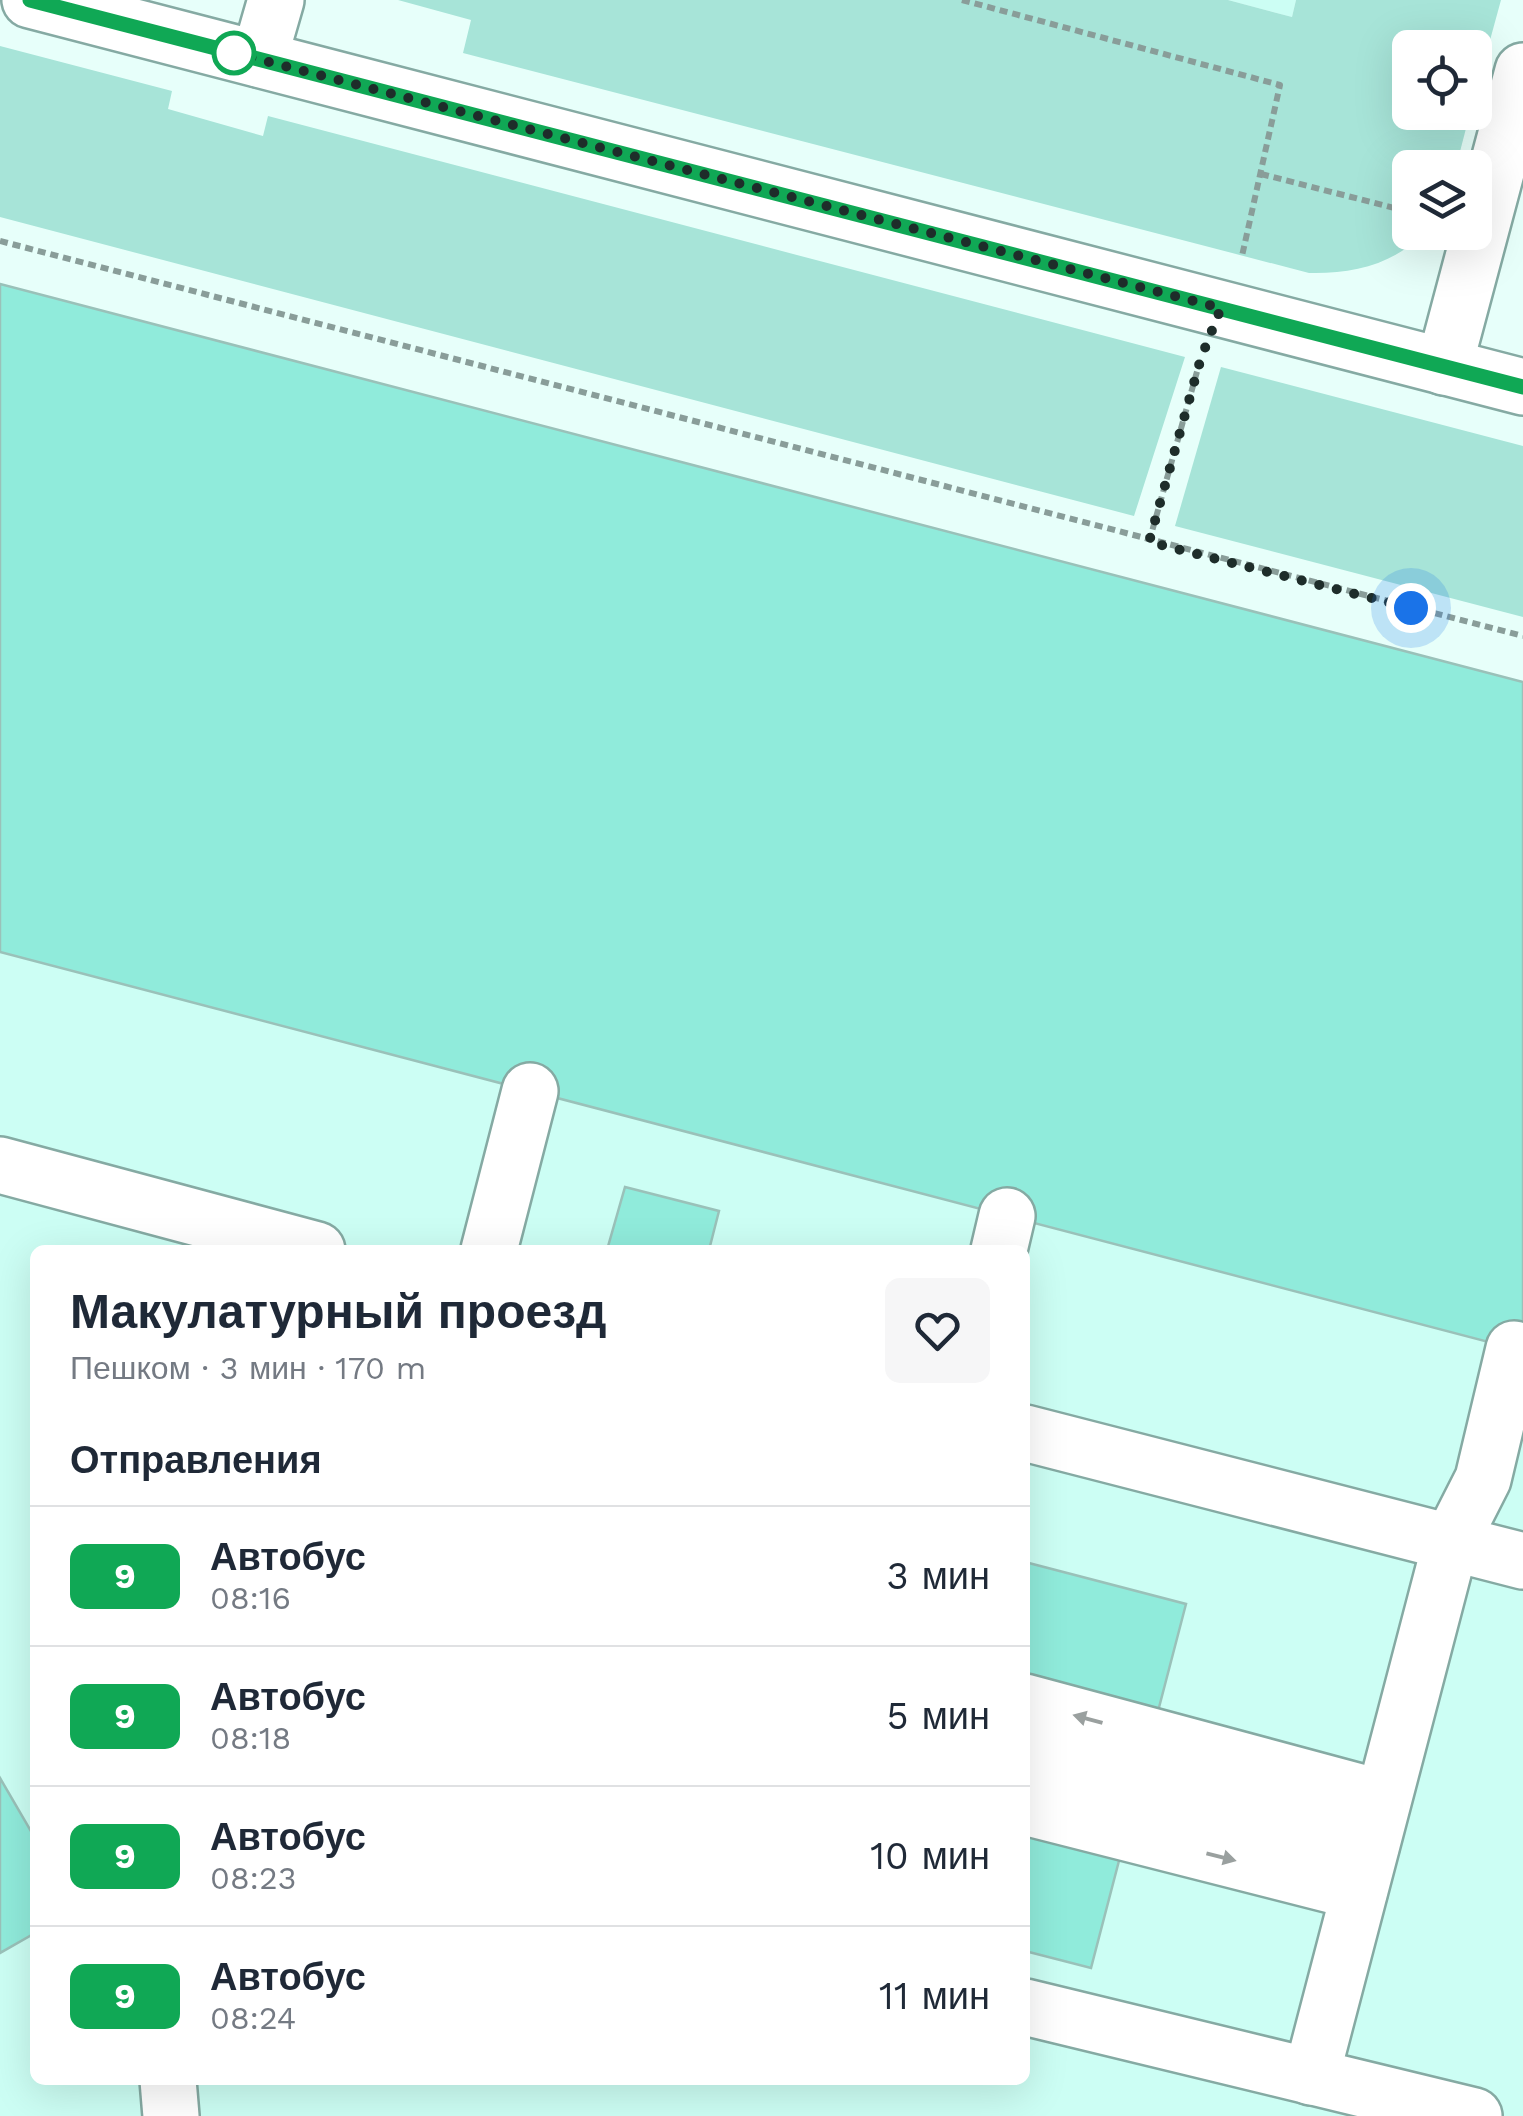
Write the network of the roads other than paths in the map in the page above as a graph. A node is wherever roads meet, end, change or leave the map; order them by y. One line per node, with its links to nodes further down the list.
1 (30, 0): 3 (street)
2 (276, 0): 3 (street)
3 (260, 59): 5 (street)
4 (1523, 71): 5 (street)
5 (1444, 366): 6 (street)
6 (1523, 387)
7 (530, 1091): 10 (street)
8 (0, 1165): 9 (street)
9 (298, 1245)
10 (490, 1245)
11 (1514, 1348): 13 (street)
12 (1030, 1434): 13 (street)
13 (1451, 1542): 14 (street); 18 (street)
14 (1523, 1560)
15 (1030, 1704): 18 (street, one-way to 15)
16 (1030, 1757): 18 (street)
17 (1030, 1808): 18 (street, one-way to 18)
18 (1371, 1845): 20 (street)
19 (1030, 2008): 20 (street)
20 (1310, 2077): 23 (street)
21 (168, 2085): 22 (street)
22 (171, 2116)
23 (1474, 2116)

